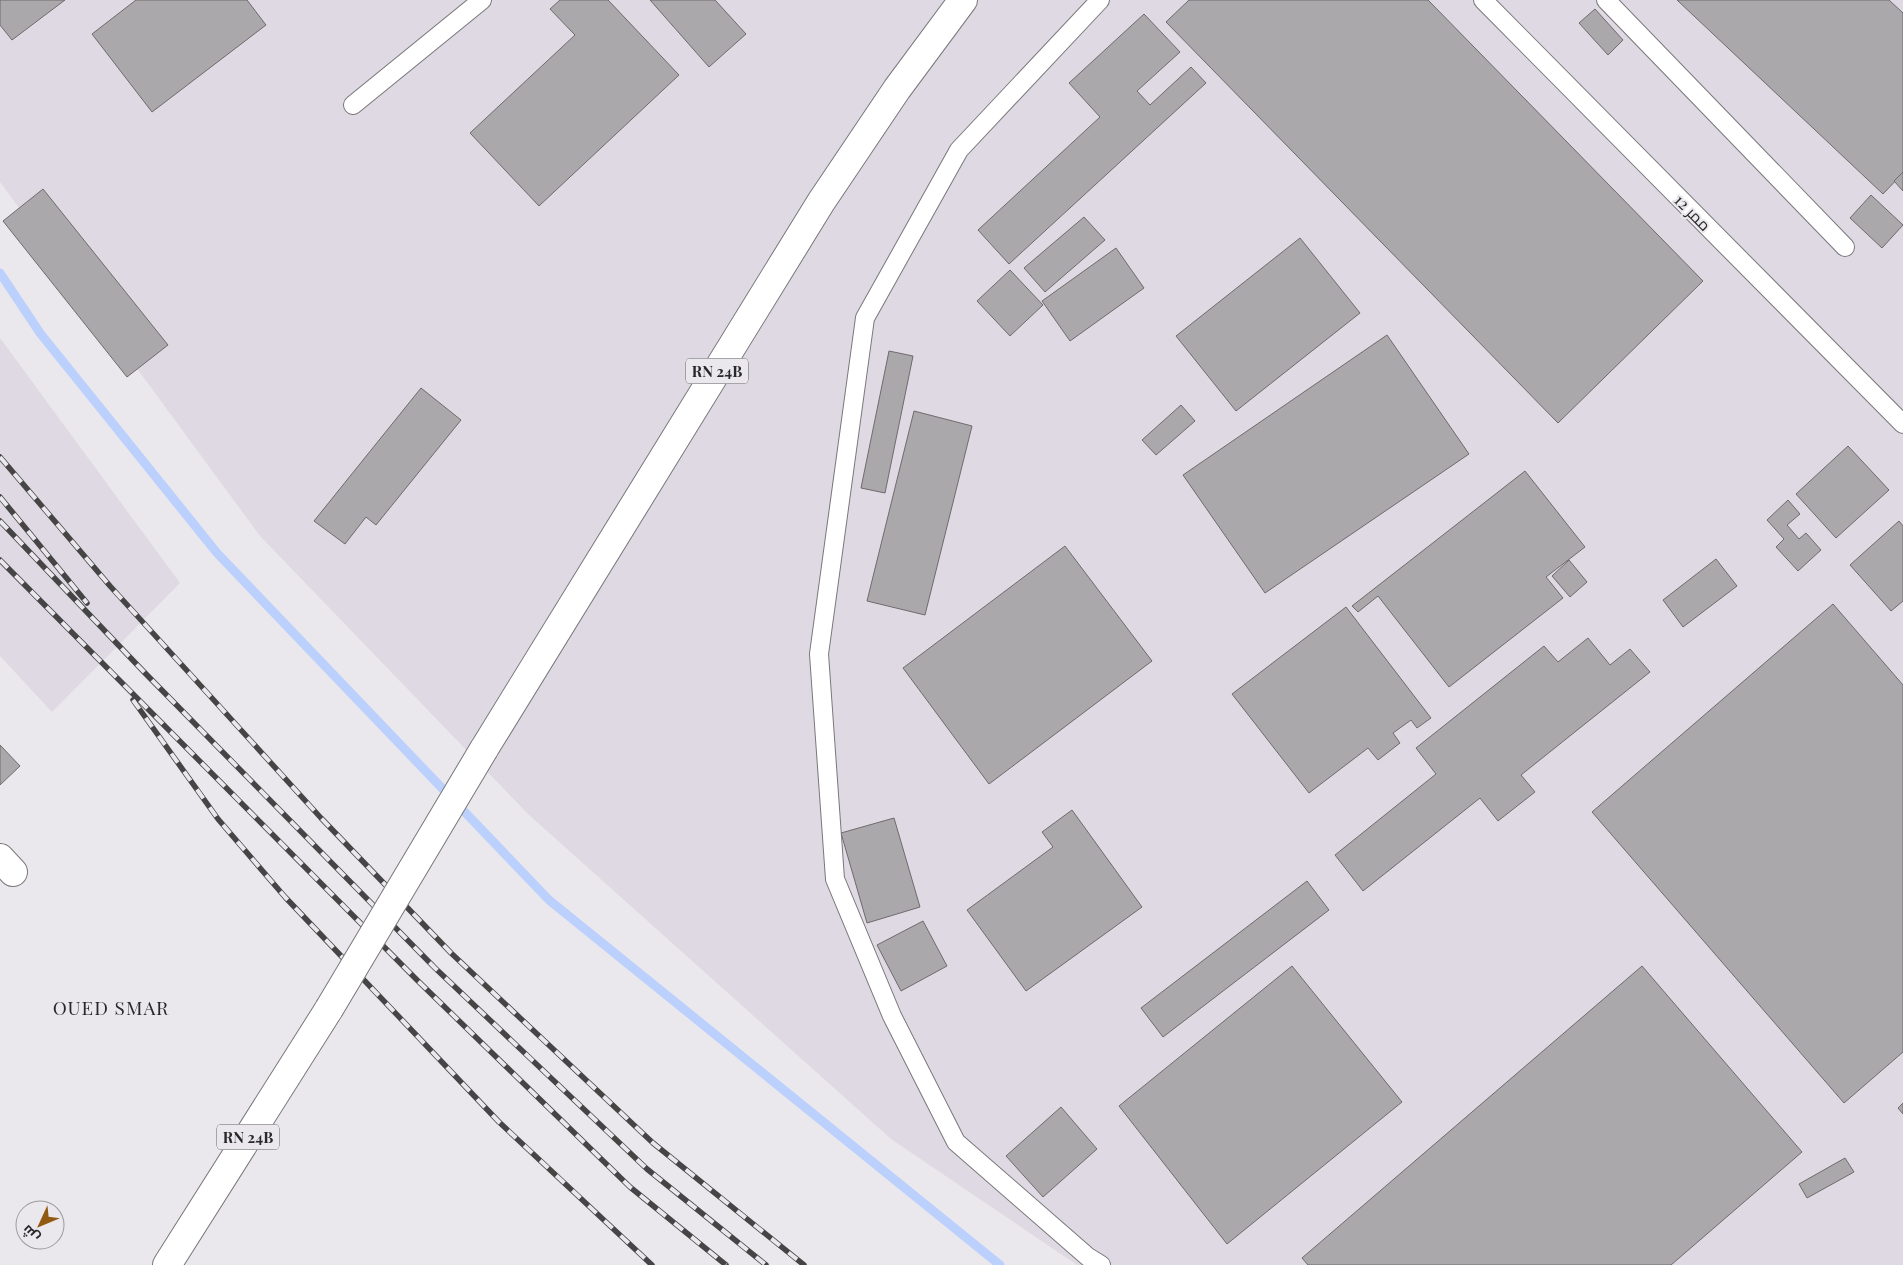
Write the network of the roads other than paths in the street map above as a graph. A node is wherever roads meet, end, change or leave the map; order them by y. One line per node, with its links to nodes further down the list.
1 (482, 0): 6 (lane)
2 (963, 0): 9 (main road, RN 24B, bridge)
3 (1100, 0): 10 (lane)
4 (1483, 0): 8 (lane, ممر 12)
5 (1606, 0): 7 (lane)
6 (352, 106)
7 (1845, 247)
8 (1903, 424)
9 (167, 1265)
10 (1101, 1265)

